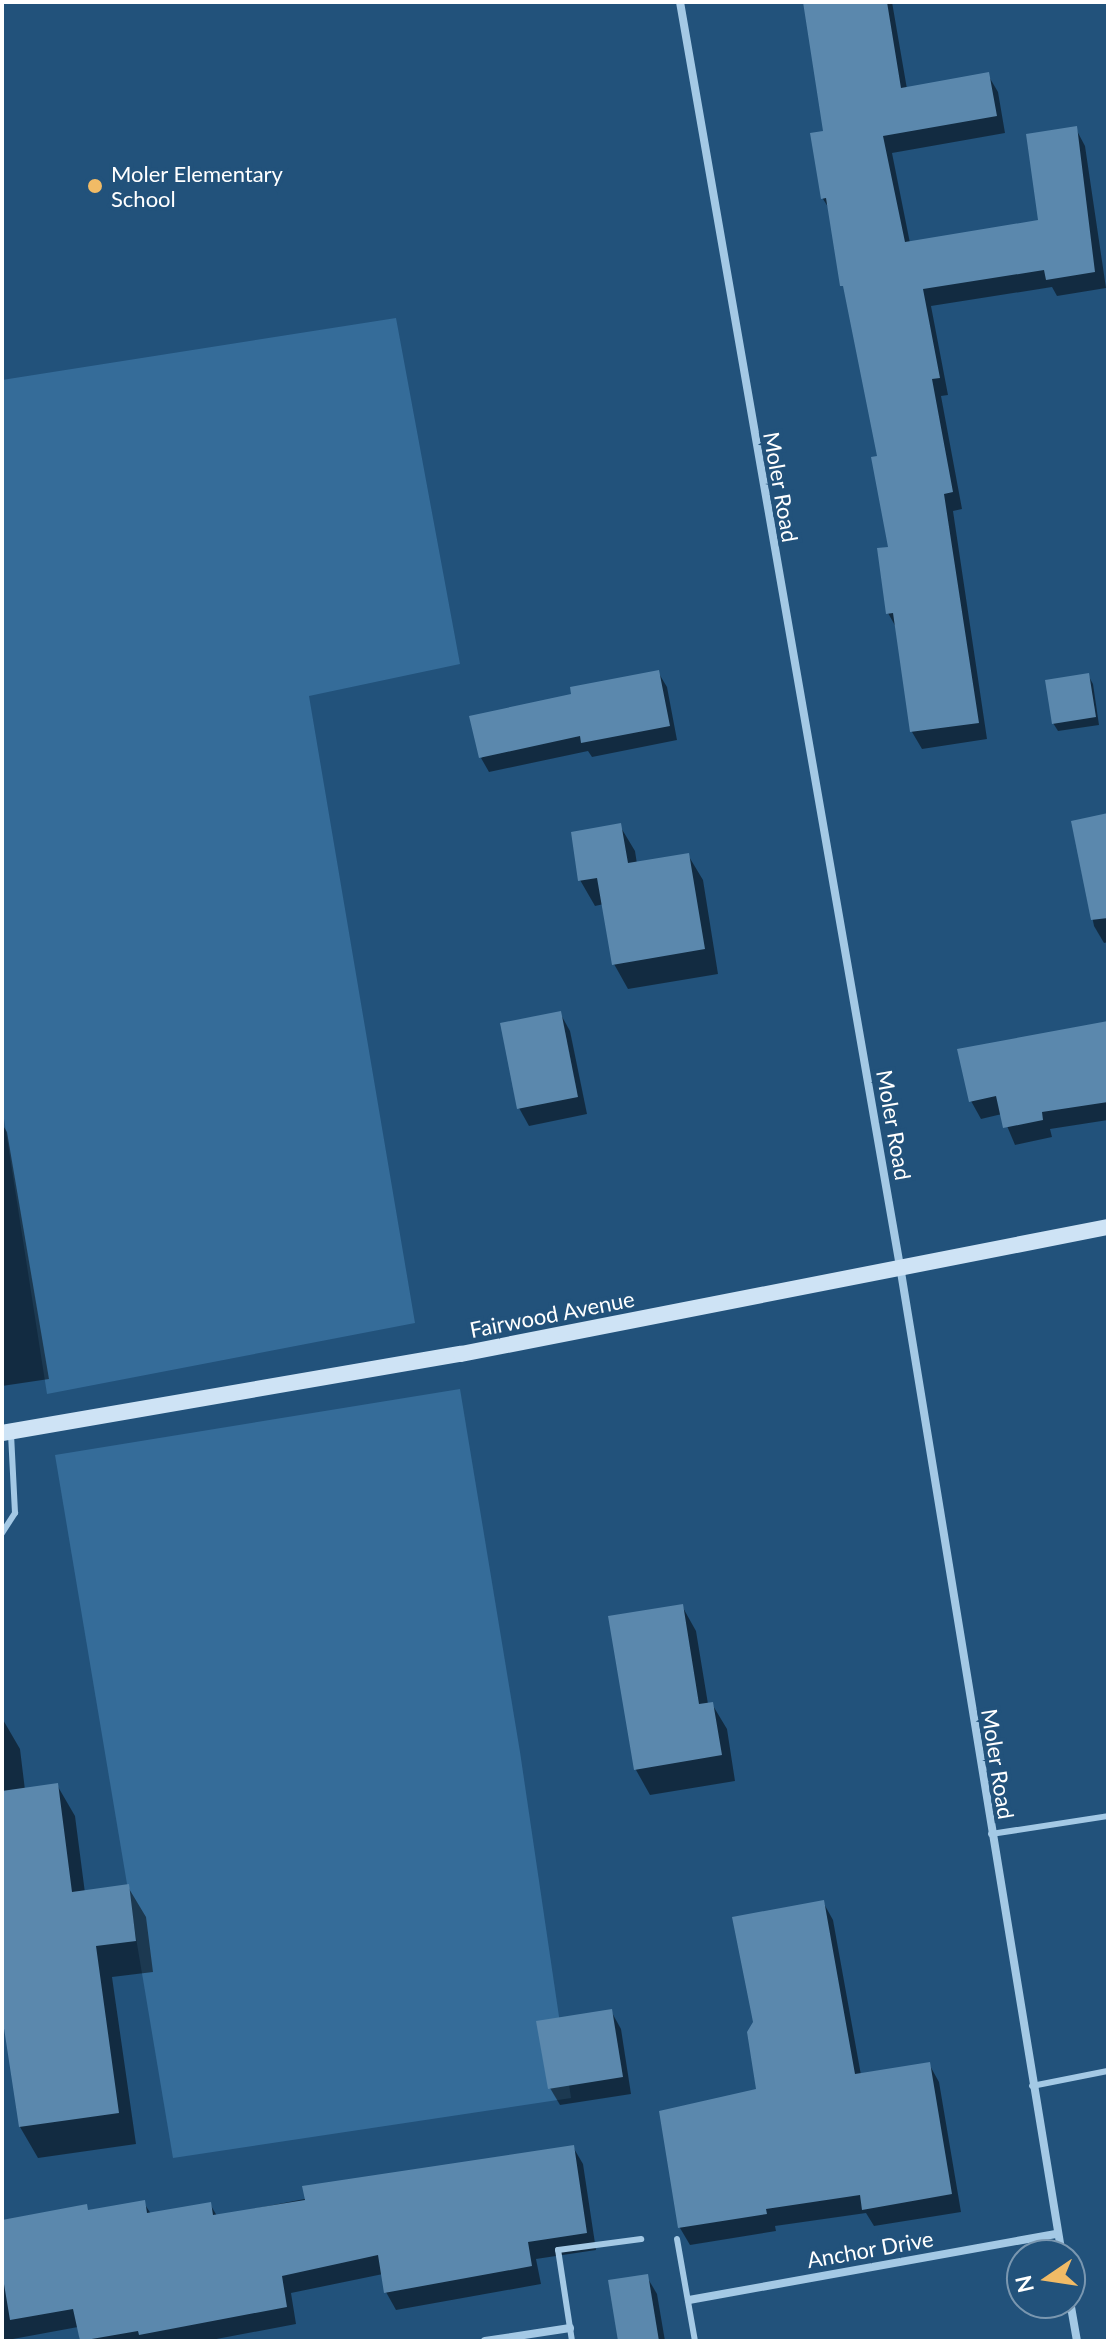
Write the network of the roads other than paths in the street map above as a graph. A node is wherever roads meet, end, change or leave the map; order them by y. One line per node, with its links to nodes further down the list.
1 (680, 2): 3 (street, Moler Road)
2 (1108, 1227): 3 (street, Fairwood Avenue)
3 (900, 1266): 4 (street, Fairwood Avenue); 7 (street, Moler Road)
4 (7, 1432): 5 (lane)
5 (2, 1533)
6 (1108, 1816): 7 (lane)
7 (991, 1834): 9 (street, Moler Road)
8 (1108, 2071): 9 (lane)
9 (1032, 2086): 10 (street, Moler Road)
10 (1057, 2234): 13 (street, Moler Road); 14 (street, Anchor Drive)
11 (641, 2239): 16 (lane)
12 (677, 2239): 14 (lane)
13 (1058, 2239)
14 (689, 2300): 19 (lane)
15 (1073, 2319): 20 (street)
16 (570, 2328): 17 (street); 18 (lane)
17 (485, 2341)
18 (572, 2341)
19 (695, 2341)
20 (1077, 2341)

